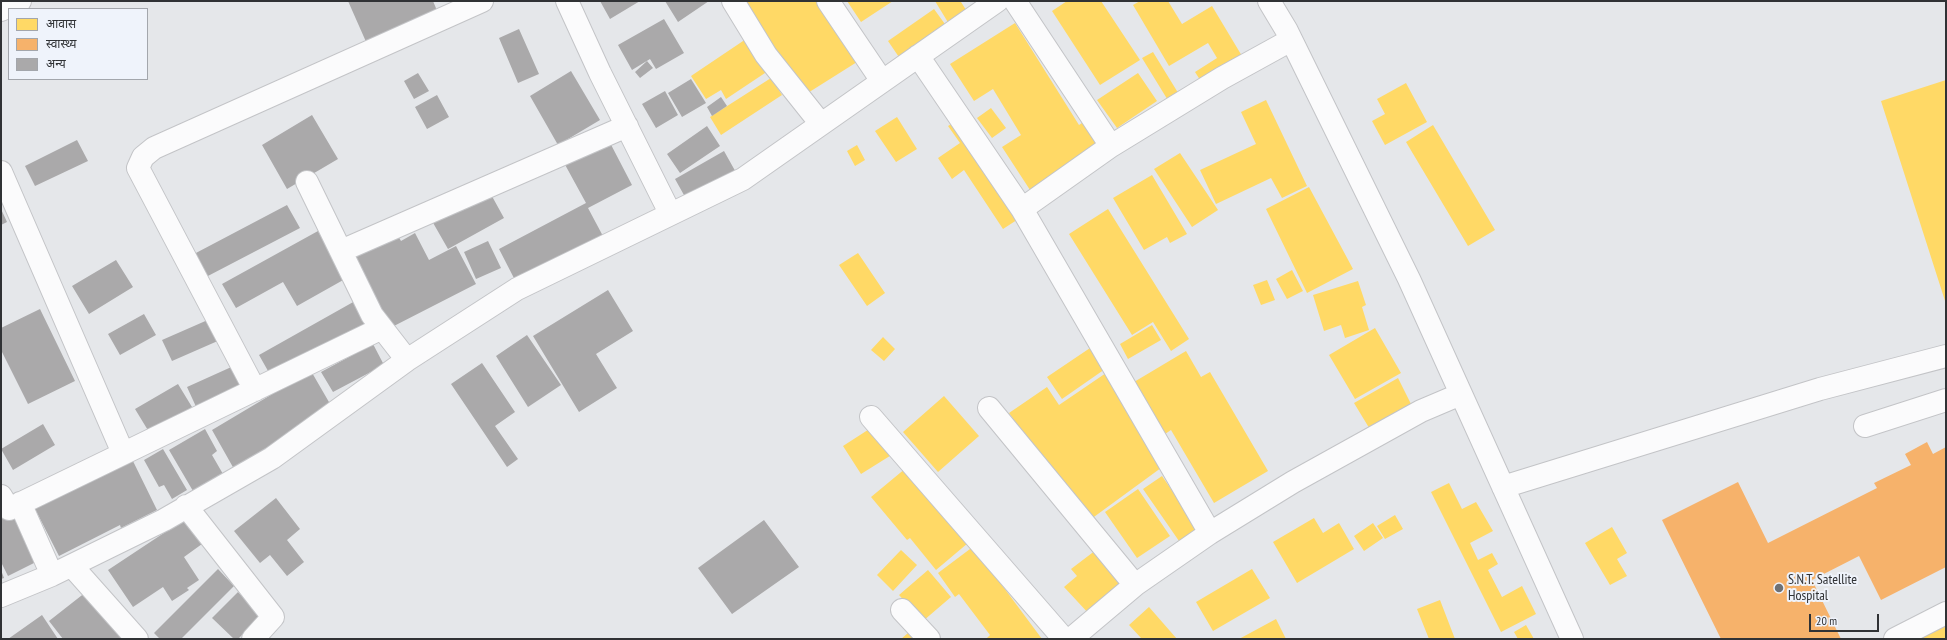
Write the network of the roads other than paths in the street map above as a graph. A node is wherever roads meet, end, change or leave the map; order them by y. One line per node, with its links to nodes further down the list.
1 (20, 1): 9 (street)
2 (482, 1): 24 (street)
3 (567, 1): 14 (street)
4 (733, 1): 13 (street)
5 (828, 1): 12 (street)
6 (997, 1): 11 (street)
7 (1015, 1): 15 (street)
8 (1269, 1): 10 (street)
9 (1, 10)
10 (1291, 40): 15 (street); 25 (street)
11 (918, 56): 12 (street); 18 (street)
12 (882, 81): 13 (street)
13 (821, 124): 19 (street)
14 (626, 126): 19 (street); 20 (street)
15 (1111, 146): 18 (street)
16 (1, 172): 30 (street)
17 (307, 182): 20 (street)
18 (1022, 209): 34 (street)
19 (670, 213): 23 (street)
20 (341, 251): 21 (street)
21 (382, 328): 23 (street); 24 (street)
22 (1946, 356): 31 (street)
23 (407, 360): 33 (street)
24 (255, 390): 30 (street)
25 (1461, 394): 31 (street); 34 (street)
26 (1946, 400): 29 (street)
27 (989, 408): 37 (street)
28 (871, 417): 44 (street)
29 (1865, 426)
30 (123, 453): 32 (street)
31 (1503, 487): 46 (street)
32 (11, 499): 36 (street)
33 (186, 506): 35 (street); 42 (street)
34 (1210, 533): 37 (street)
35 (72, 566): 36 (street); 41 (street)
36 (52, 575): 38 (street)
37 (1135, 585): 45 (street)
38 (1, 596)
39 (902, 610): 43 (street)
40 (1946, 614): 47 (street)
41 (137, 639)
42 (253, 639)
43 (929, 639)
44 (1064, 639)
45 (1071, 639)
46 (1572, 639)
47 (1895, 639)

